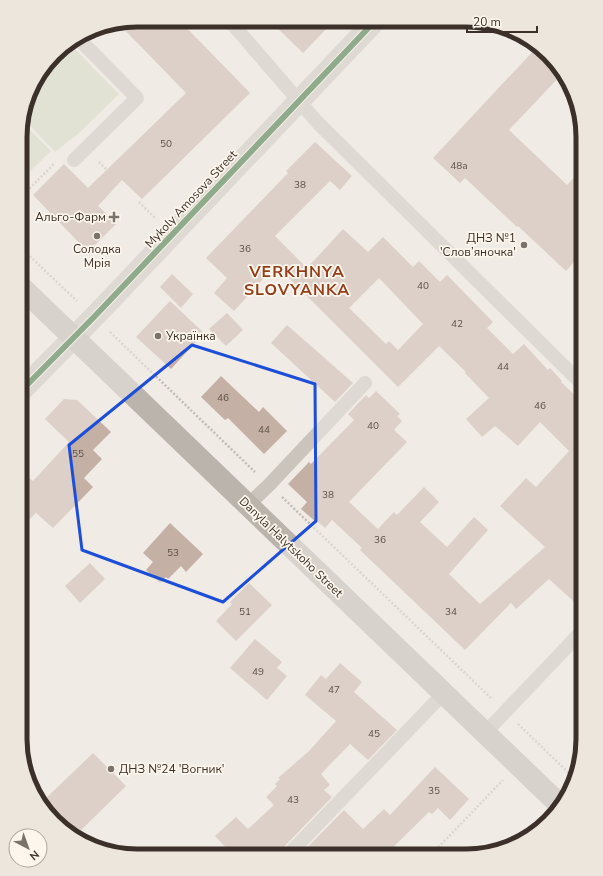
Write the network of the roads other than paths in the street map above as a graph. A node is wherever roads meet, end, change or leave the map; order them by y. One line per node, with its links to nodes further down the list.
1 (234, 27): 4 (lane)
2 (369, 27): 4 (street, Mykoly Amosova Street)
3 (82, 42): 5 (lane)
4 (299, 101): 7 (street, Mykoly Amosova Street); 8 (lane)
5 (74, 160)
6 (27, 293): 7 (main road, Danyla Halytskoho Street)
7 (73, 338): 10 (street, Mykoly Amosova Street); 11 (main road, Danyla Halytskoho Street)
8 (576, 378)
9 (365, 383): 11 (lane)
10 (27, 385)
11 (248, 506): 13 (main road, Danyla Halytskoho Street)
12 (576, 637): 14 (lane)
13 (444, 693): 14 (main road, Danyla Halytskoho Street); 16 (lane)
14 (485, 733): 15 (main road, Danyla Halytskoho Street)
15 (556, 801)
16 (295, 849)

